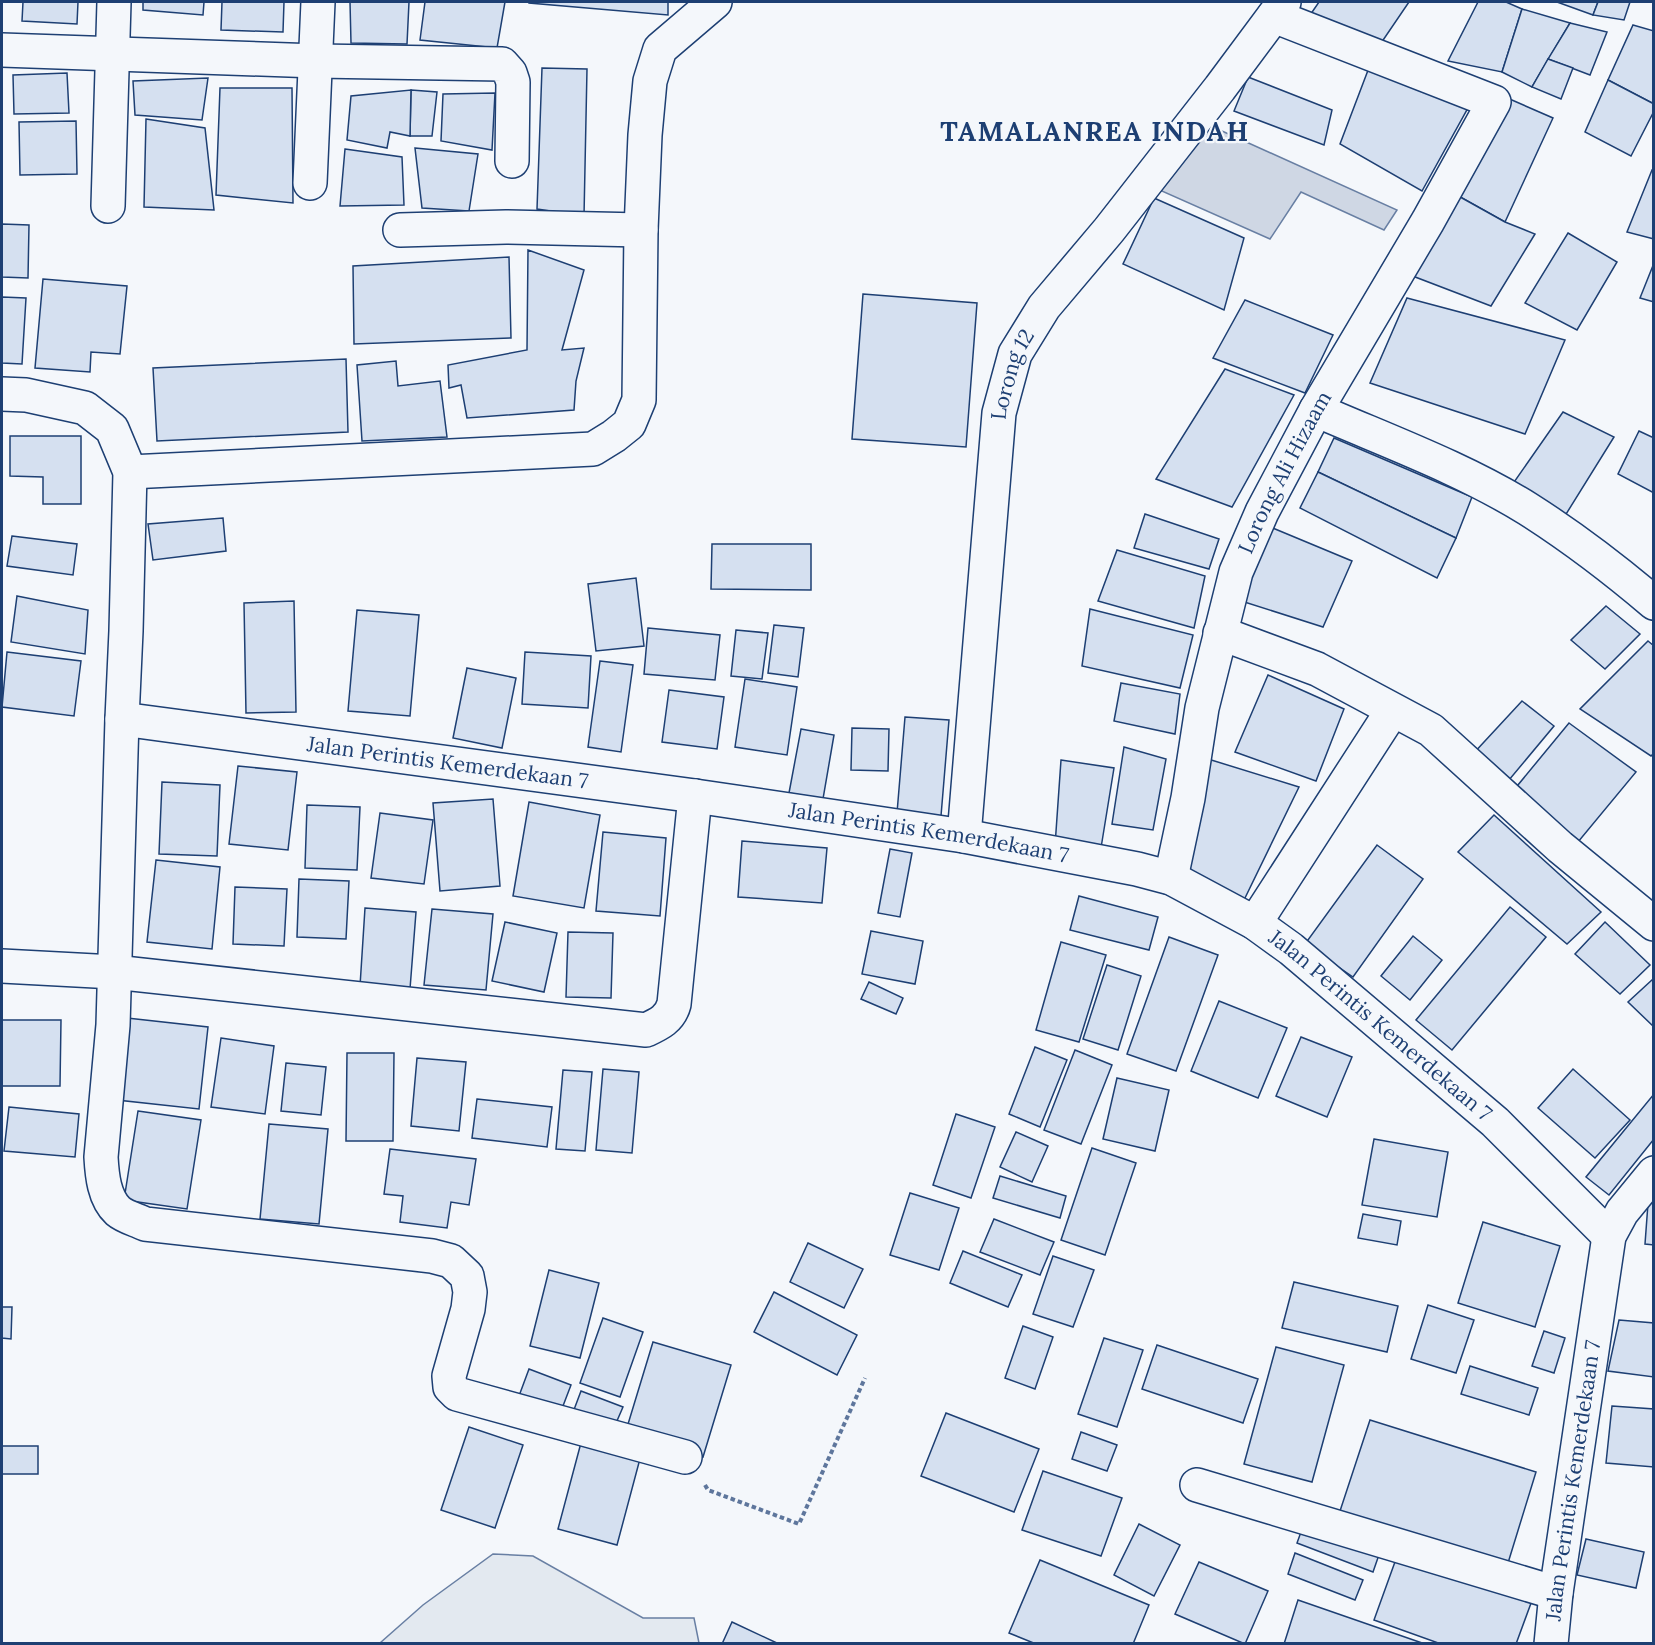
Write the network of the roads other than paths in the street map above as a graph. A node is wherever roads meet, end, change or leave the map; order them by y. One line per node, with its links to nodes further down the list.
1 (114, 2): 6 (street)
2 (318, 2): 7 (street)
3 (715, 2): 12 (street)
4 (1279, 9): 14 (street, Lorong Ali Hizaam); 21 (street, Lorong 12)
5 (2, 50): 6 (street)
6 (113, 53): 7 (street); 10 (street)
7 (317, 62): 8 (street); 9 (street)
8 (512, 161)
9 (310, 183)
10 (108, 206)
11 (400, 230): 12 (street)
12 (641, 230): 15 (street)
13 (2, 394): 15 (street)
14 (1316, 410): 16 (street); 17 (street, Lorong Ali Hizaam)
15 (130, 472): 19 (street)
16 (1653, 603)
17 (1220, 633): 18 (street); 22 (street, Lorong Ali Hizaam)
18 (1392, 711): 23 (street); 24 (street)
19 (122, 719): 20 (street, Jalan Perintis Kemerdekaan 7); 26 (street)
20 (695, 796): 21 (street, Jalan Perintis Kemerdekaan 7); 26 (street)
21 (964, 836): 22 (street, Jalan Perintis Kemerdekaan 7)
22 (1171, 878): 23 (street, Jalan Perintis Kemerdekaan 7)
23 (1255, 923): 28 (street, Jalan Perintis Kemerdekaan 7)
24 (1653, 924)
25 (2, 966): 26 (street)
26 (114, 972): 29 (street)
27 (1653, 1173): 28 (street)
28 (1609, 1236): 31 (street, Jalan Perintis Kemerdekaan 7)
29 (685, 1457)
30 (1197, 1485): 31 (street)
31 (1556, 1593): 32 (street, Jalan Perintis Kemerdekaan 7)
32 (1551, 1644)

